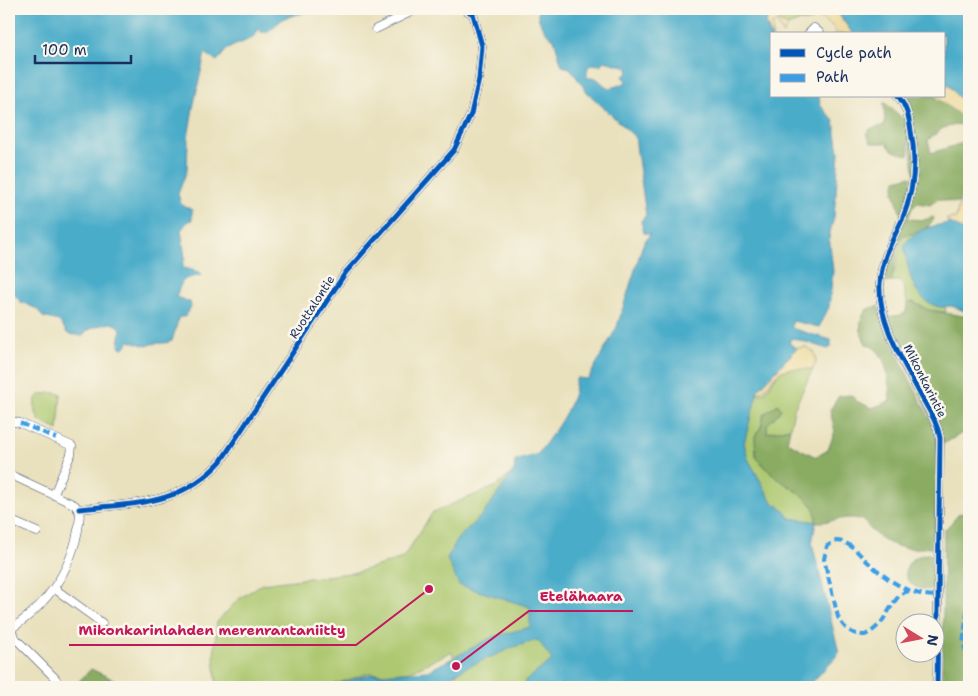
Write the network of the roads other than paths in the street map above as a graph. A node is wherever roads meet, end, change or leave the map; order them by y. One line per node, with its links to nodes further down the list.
1 (417, 9): 3 (street)
2 (464, 9): 8 (street, Ruottalontie)
3 (376, 29)
4 (899, 98): 15 (street, Mikonkarintie)
5 (9, 420): 7 (street)
6 (9, 474): 7 (street)
7 (54, 494): 8 (street)
8 (79, 509): 11 (street)
9 (9, 520): 10 (street)
10 (37, 532)
11 (55, 589): 12 (street); 13 (street)
12 (102, 623)
13 (9, 630): 14 (street)
14 (56, 679)
15 (937, 687)

